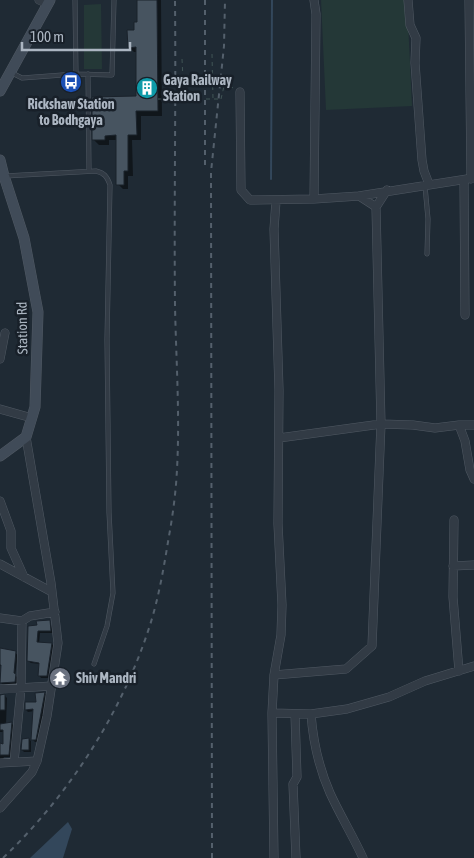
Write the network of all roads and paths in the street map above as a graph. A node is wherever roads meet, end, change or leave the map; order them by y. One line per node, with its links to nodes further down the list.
1 (75, 0): 10 (lane)
2 (114, 0): 11 (lane)
3 (314, 0): 24 (street)
4 (408, 0): 21 (street)
5 (469, 0): 20 (street)
6 (46, 1): 9 (street)
7 (212, 54): 16 (path)
8 (182, 59): 15 (path)
9 (9, 72): 10 (lane); 12 (street)
10 (76, 74): 11 (lane)
11 (88, 74): 18 (lane)
12 (0, 92)
13 (240, 92): 16 (path, bridge); 25 (street)
14 (158, 99): 15 (path, bridge)
15 (184, 99): 16 (path, bridge)
16 (213, 99)
17 (0, 160): 19 (street, Station Rd)
18 (89, 171): 19 (lane); 50 (lane)
19 (2, 176): 32 (street, Station Rd)
20 (469, 179): 21 (street); 28 (street)
21 (427, 185): 22 (street); 27 (lane)
22 (387, 190): 23 (street); 26 (street)
23 (359, 196): 24 (street); 26 (street)
24 (314, 200): 25 (street)
25 (276, 201): 37 (street)
26 (376, 208): 33 (street)
27 (427, 254)
28 (465, 315)
29 (5, 333): 30 (street)
30 (0, 359)
31 (0, 409): 32 (street)
32 (32, 418): 36 (street, Station Rd)
33 (381, 424): 34 (street); 37 (street); 53 (street)
34 (459, 425): 35 (street); 39 (street)
35 (474, 425)
36 (26, 437): 38 (street); 46 (street)
37 (279, 438): 53 (street)
38 (0, 456)
39 (474, 479)
40 (0, 501): 45 (street)
41 (454, 520): 44 (street)
42 (0, 564): 45 (street)
43 (474, 565): 44 (street)
44 (453, 566): 52 (street)
45 (24, 577): 46 (street)
46 (52, 592): 47 (street)
47 (55, 612): 49 (street); 54 (street)
48 (0, 618): 49 (street)
49 (22, 621): 55 (street)
50 (94, 664)
51 (474, 666): 52 (street)
52 (459, 670): 59 (street)
53 (274, 675): 57 (street)
54 (52, 686): 55 (street); 60 (street)
55 (22, 688): 56 (street); 61 (street)
56 (0, 689)
57 (272, 713): 58 (street); 64 (street)
58 (295, 714): 59 (street); 65 (street)
59 (311, 714): 66 (street)
60 (37, 761): 61 (street); 63 (street)
61 (14, 762): 62 (street)
62 (0, 763)
63 (0, 808)
64 (274, 858)
65 (296, 858)
66 (362, 858)

